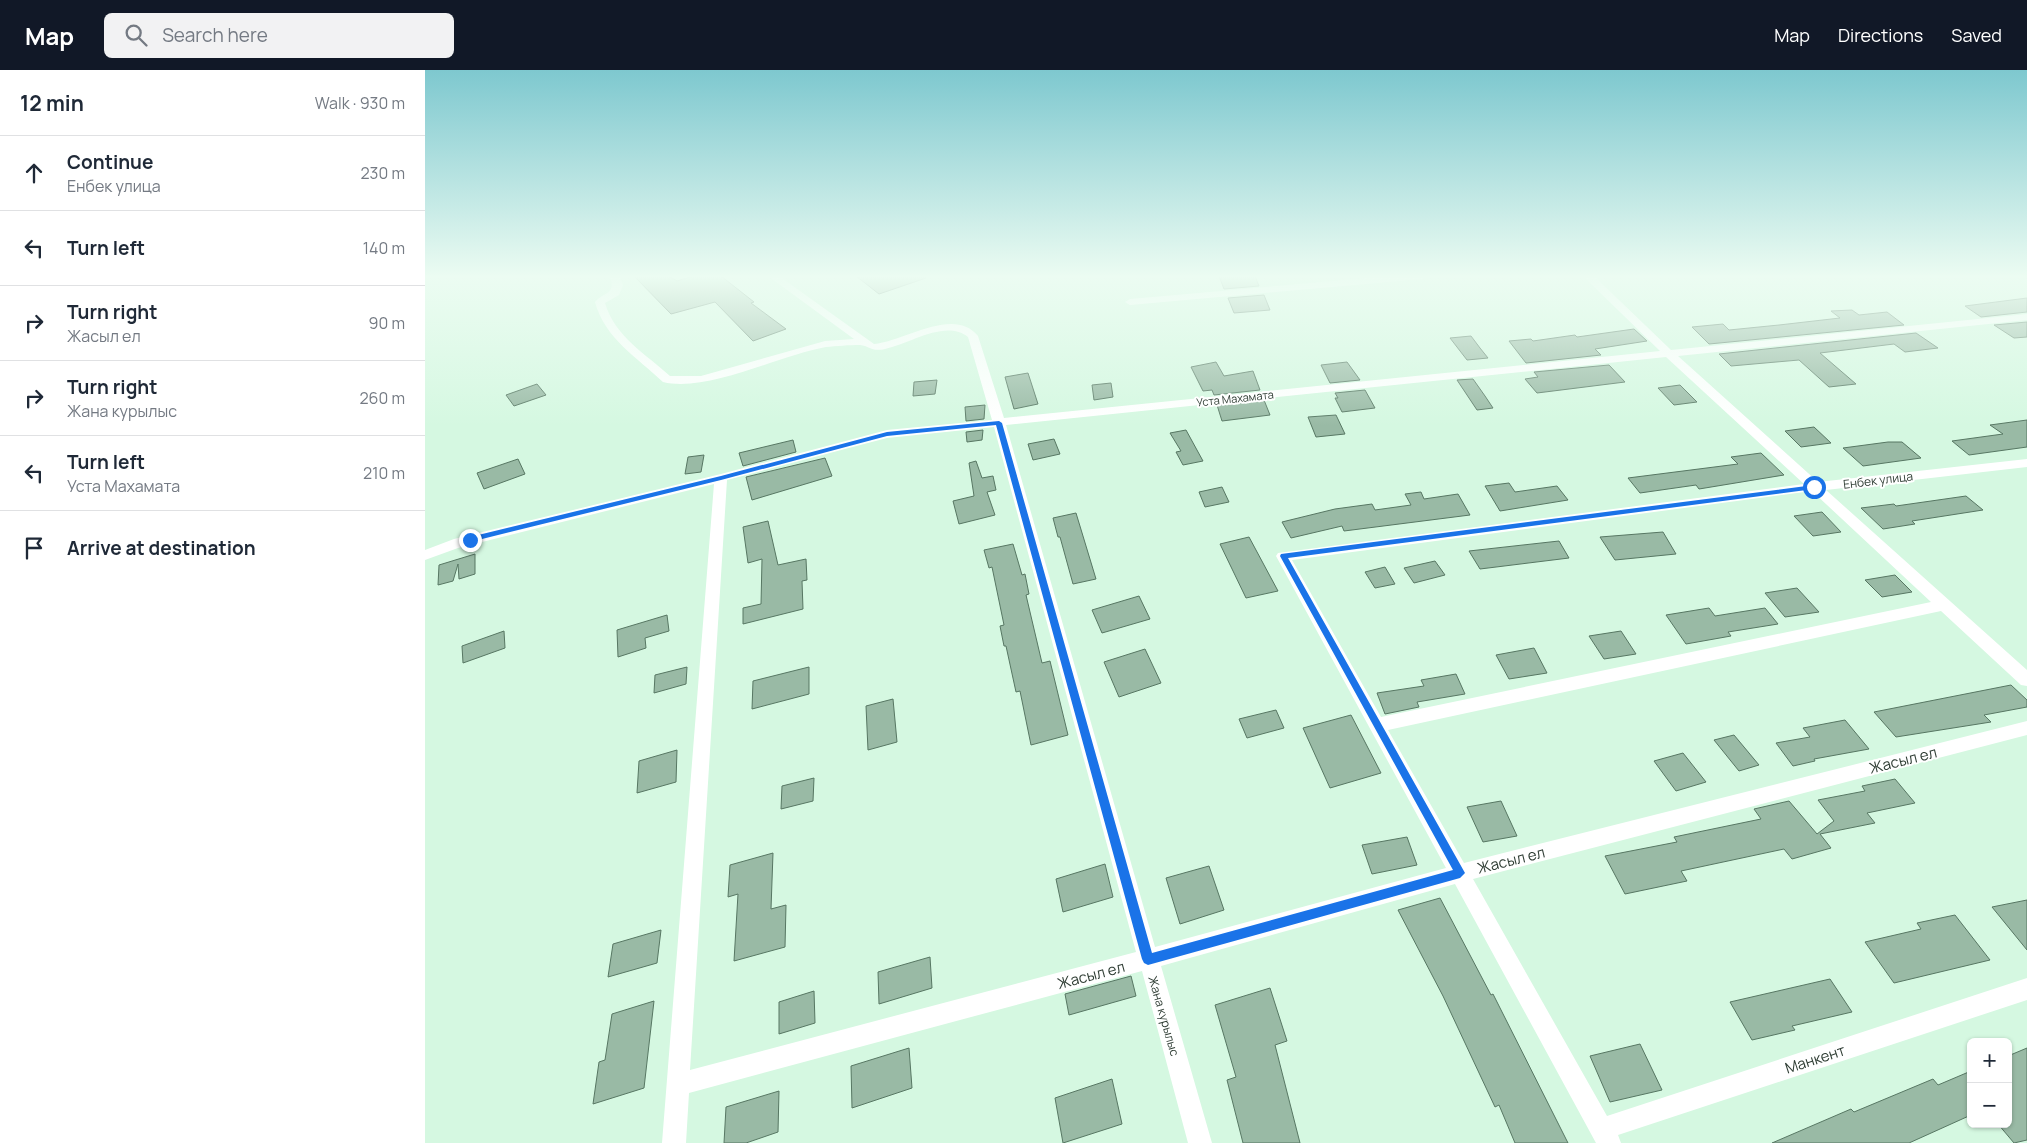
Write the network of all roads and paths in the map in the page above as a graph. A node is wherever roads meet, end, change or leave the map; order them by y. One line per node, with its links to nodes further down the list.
1 (611, 326): 5 (street, Жана курылыс)
2 (843, 326): 5 (street, Жана курылыс)
3 (1640, 326): 6 (street)
4 (1939, 326): 6 (street, Уста Махамата)
5 (865, 342): 7 (street, Жана курылыс)
6 (1669, 354): 7 (street, Уста Махамата); 10 (street)
7 (999, 423): 9 (street, Уста Махамата); 17 (street, Жана курылыс)
8 (2027, 463): 10 (street, Енбек улица)
9 (721, 478): 11 (street, Уста Махамата); 19 (street)
10 (1814, 487): 12 (street); 14 (street, Енбек улица)
11 (425, 555)
12 (1942, 605): 13 (street); 14 (street)
13 (2027, 680)
14 (1377, 725): 16 (street)
15 (2027, 728): 16 (street, Жасыл ел)
16 (1460, 873): 17 (street, Жасыл ел); 20 (street)
17 (1148, 959): 19 (street, Жасыл ел); 22 (street, Жана курылыс)
18 (2027, 989): 20 (street, Манкент)
19 (678, 1085): 21 (street)
20 (1606, 1136)
21 (674, 1143)
22 (1199, 1143)

